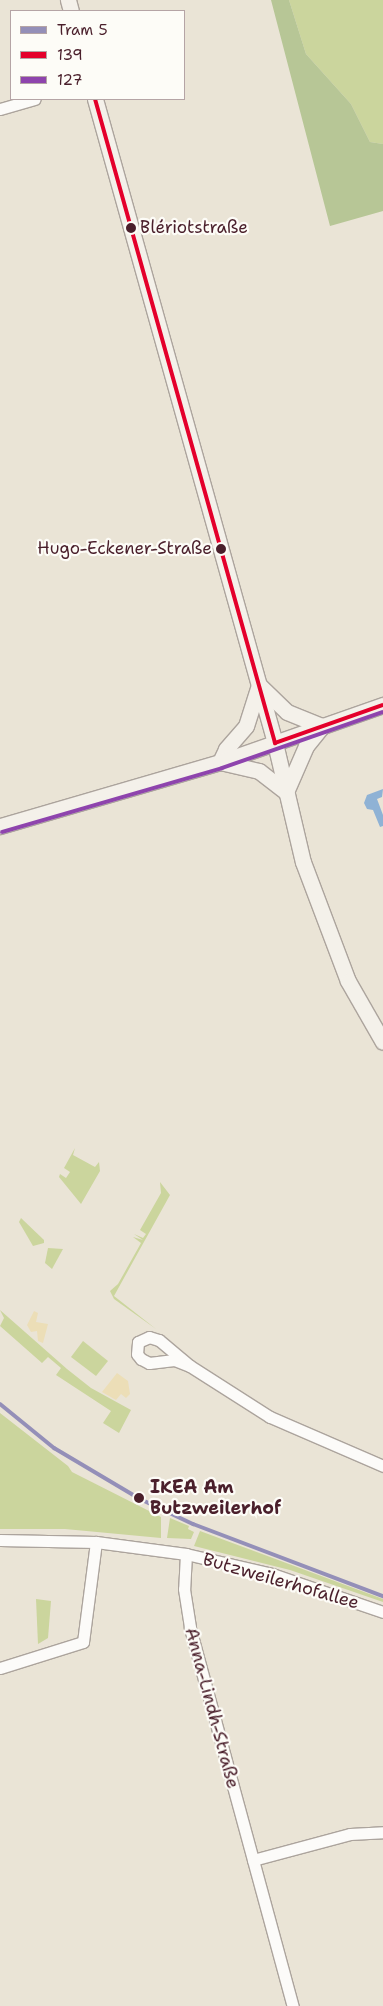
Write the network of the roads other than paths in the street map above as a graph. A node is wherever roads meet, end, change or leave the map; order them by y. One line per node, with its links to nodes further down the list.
1 (32, 100): 3 (street)
2 (95, 100): 4 (street)
3 (0, 109)
4 (259, 685): 6 (street); 7 (street); 8 (street)
5 (383, 705): 6 (street)
6 (322, 726): 7 (street); 9 (street)
7 (275, 743): 8 (street); 9 (street)
8 (220, 762): 9 (street); 10 (street)
9 (286, 792): 11 (street)
10 (0, 826)
11 (383, 1042)
12 (190, 1366): 13 (street)
13 (383, 1466)
14 (0, 1540): 15 (street, Butzweilerhofallee)
15 (96, 1542): 16 (street, Butzweilerhofallee); 18 (street)
16 (186, 1554): 17 (street, Butzweilerhofallee); 20 (street, Anna-Lindh-Straße)
17 (383, 1612)
18 (0, 1668)
19 (383, 1832): 20 (street)
20 (254, 1860): 21 (street, Anna-Lindh-Straße)
21 (293, 2006)

